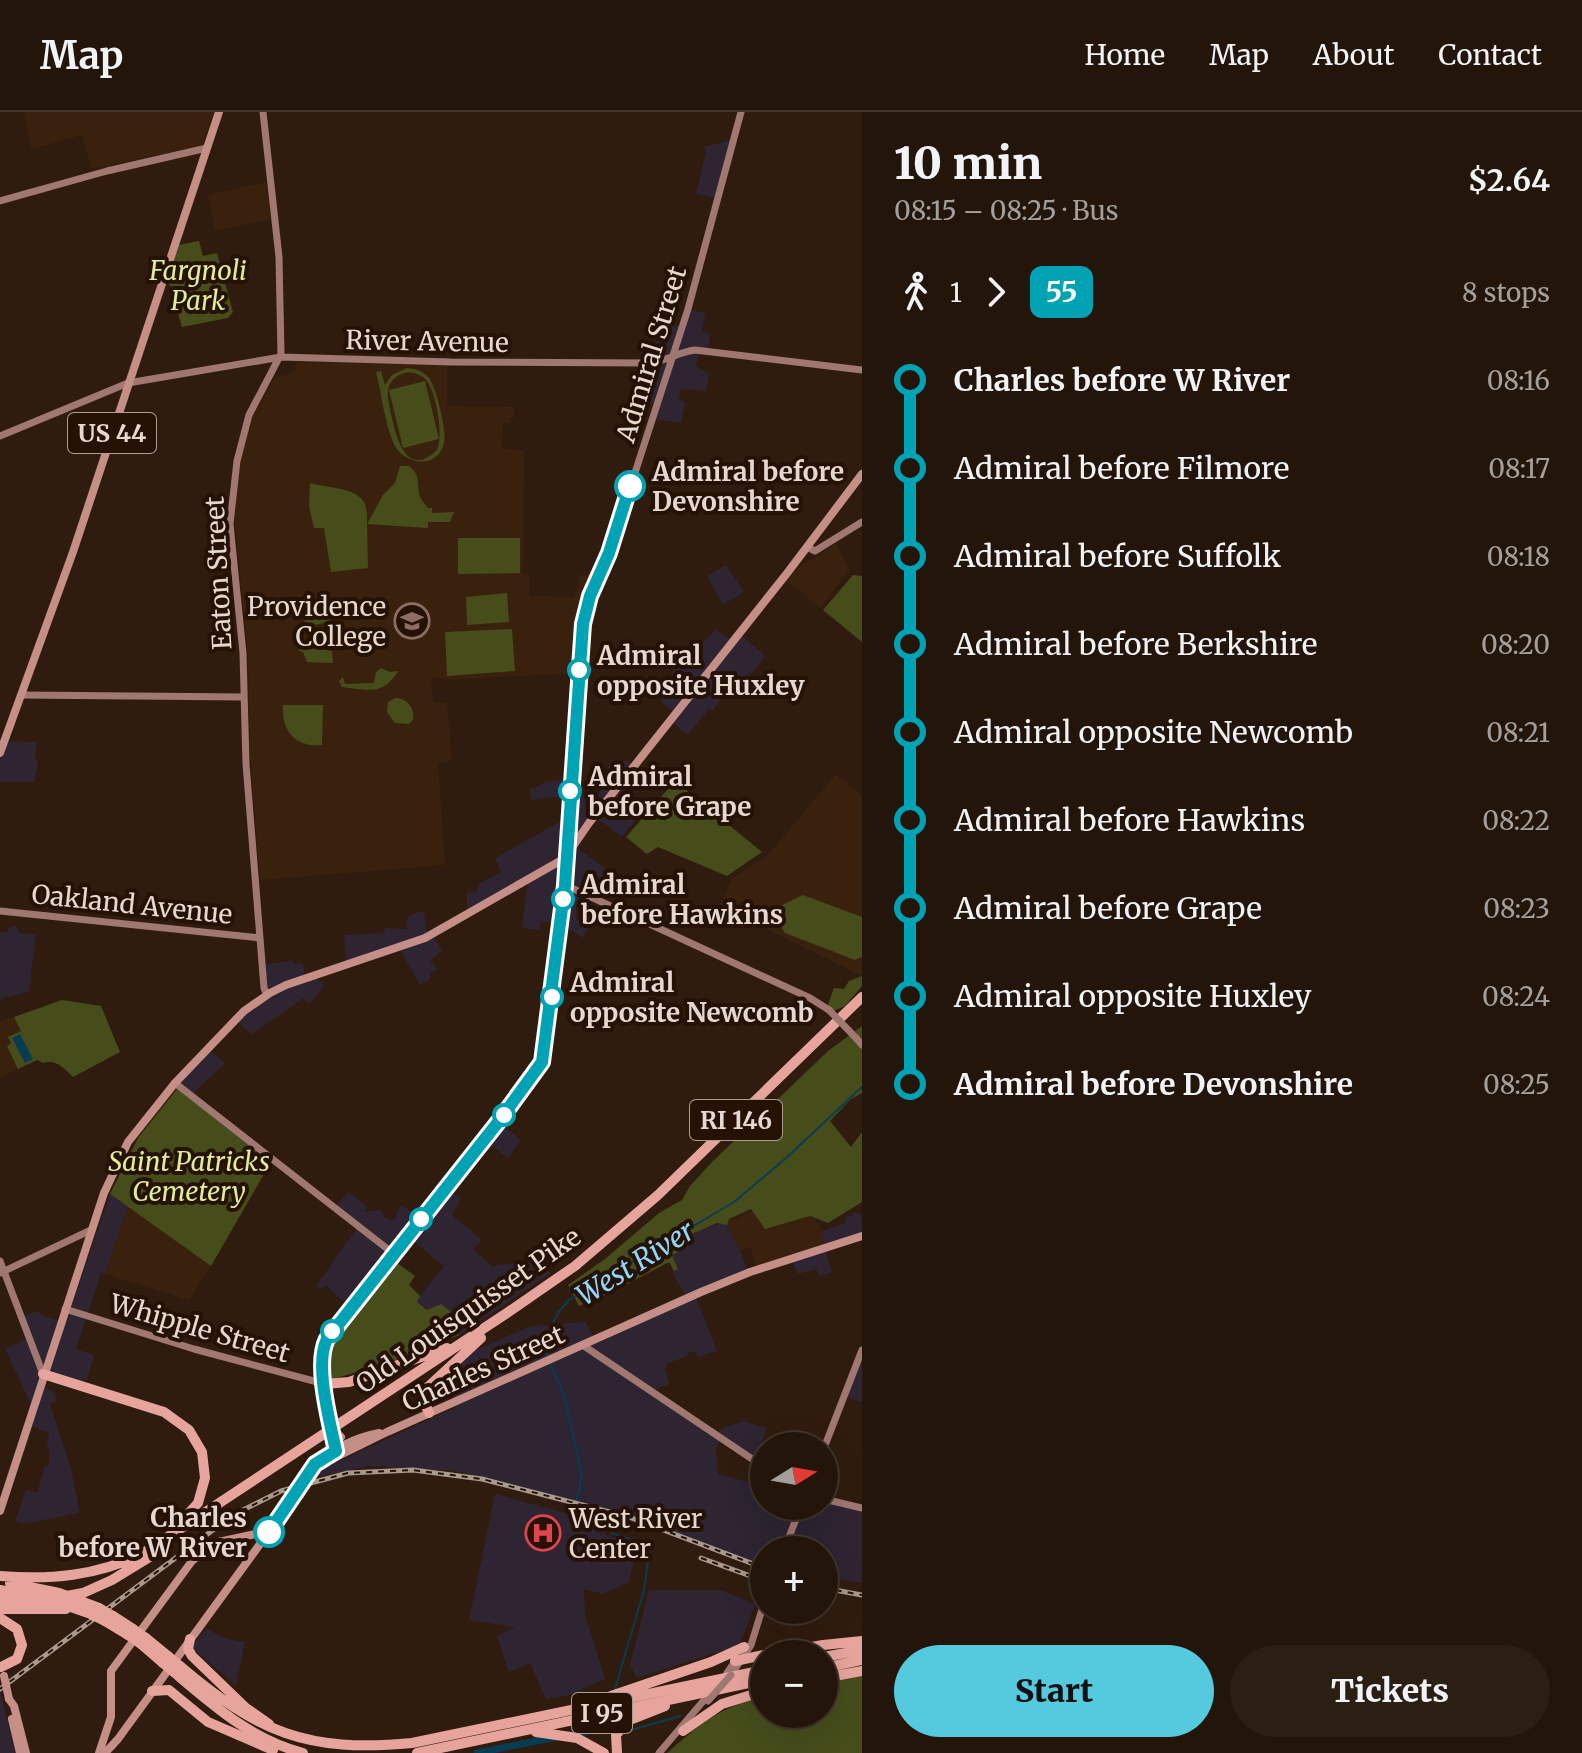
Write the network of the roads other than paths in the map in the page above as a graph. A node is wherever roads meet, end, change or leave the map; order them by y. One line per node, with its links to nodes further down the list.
1 (219, 112): 4 (main road, US 44)
2 (263, 112): 7 (street)
3 (741, 112): 6 (street, Admiral Street)
4 (207, 148): 5 (street); 9 (main road, US 44)
5 (0, 201)
6 (673, 356): 7 (street, River Avenue); 8 (street, River Avenue); 17 (street, Admiral Street)
7 (281, 357): 9 (street, River Avenue); 15 (street, Eaton Street)
8 (862, 370)
9 (128, 383): 10 (street, River Avenue); 14 (main road, US 44)
10 (0, 436)
11 (862, 474): 13 (main road)
12 (862, 522): 13 (street)
13 (807, 547): 17 (main road)
14 (21, 695): 15 (street); 16 (main road, US 44)
15 (244, 697): 22 (street, Eaton Street)
16 (0, 753)
17 (567, 855): 18 (main road); 19 (street, Admiral Street)
18 (553, 865): 19 (main road); 23 (main road)
19 (567, 870): 20 (street, Admiral Street)
20 (565, 885): 26 (street, bridge); 30 (street, Admiral Street)
21 (0, 911): 22 (street, Oakland Avenue)
22 (260, 938): 23 (street, Eaton Street)
23 (267, 995): 27 (main road)
24 (862, 997): 34 (highway, Old Louisquisset Pike / RI 146)
25 (862, 1007): 34 (highway, Old Louisquisset Pike / RI 146)
26 (862, 1045)
27 (175, 1083): 28 (main road); 30 (street)
28 (91, 1230): 32 (street); 33 (main road)
29 (862, 1236): 35 (main road, Charles Street)
30 (394, 1254): 38 (street, Admiral Street)
31 (0, 1261): 32 (street)
32 (3, 1271): 37 (street)
33 (65, 1309): 37 (main road); 38 (street, Whipple Street)
34 (478, 1337): 38 (highway); 39 (highway); 50 (highway, Old Louisquisset Pike / RI 146); 53 (highway, Old Louisquisset Pike / RI 146, bridge)
35 (584, 1346): 39 (main road, Charles Street); 43 (street)
36 (862, 1350): 41 (street)
37 (42, 1379): 46 (main road); 50 (highway)
38 (325, 1386): 42 (street, Admiral Street, bridge)
39 (429, 1413): 40 (main road, Charles Street)
40 (387, 1432): 42 (main road, Charles Street); 42 (main road, Charles Street)
41 (830, 1432)
42 (338, 1445): 47 (main road, Charles Street, bridge)
43 (750, 1458)
44 (838, 1502): 45 (street)
45 (862, 1508)
46 (0, 1511)
47 (279, 1515): 48 (main road); 49 (main road, Charles Street)
48 (245, 1537): 49 (main road); 79 (main road)
49 (251, 1556): 58 (main road, Charles Street)
50 (136, 1557): 51 (highway, Old Louisquisset Pike / RI 146)
51 (0, 1579): 55 (highway, I 95)
52 (0, 1590): 55 (highway, I 95)
53 (0, 1600)
54 (0, 1609): 55 (highway)
55 (95, 1611): 70 (highway, I 95, bridge)
56 (0, 1618): 69 (highway)
57 (756, 1624): 61 (street)
58 (190, 1639): 76 (main road, Charles Street); 85 (highway)
59 (862, 1641): 60 (highway)
60 (838, 1643)
61 (748, 1644): 66 (highway); 68 (street)
62 (862, 1650): 63 (highway)
63 (838, 1654)
64 (862, 1660): 67 (highway)
65 (750, 1661): 68 (highway)
66 (711, 1662): 68 (highway); 80 (highway)
67 (838, 1665)
68 (734, 1667): 78 (street, bridge)
69 (1, 1668): 87 (main road, bridge)
70 (177, 1669): 85 (highway, I 95); 90 (highway, I 95)
71 (862, 1671): 73 (highway)
72 (750, 1673): 80 (highway, I 95)
73 (838, 1675)
74 (750, 1683): 75 (highway, I 95)
75 (725, 1688): 84 (highway, I 95); 93 (highway)
76 (152, 1691): 81 (main road, Charles Street); 89 (highway)
77 (750, 1695): 82 (highway)
78 (707, 1700): 82 (street); 94 (street)
79 (112, 1708): 81 (main road); 86 (main road)
80 (561, 1712): 85 (highway, I 95)
81 (134, 1716): 83 (main road, Charles Street)
82 (683, 1731): 94 (street)
83 (122, 1733): 86 (main road, Charles Street); 88 (main road)
84 (502, 1735): 91 (highway, I 95); 92 (highway)
85 (408, 1744)
86 (103, 1752)
87 (23, 1753)
88 (119, 1753)
89 (285, 1753)
90 (303, 1753)
91 (417, 1753)
92 (604, 1753)
93 (617, 1753)
94 (662, 1753)

